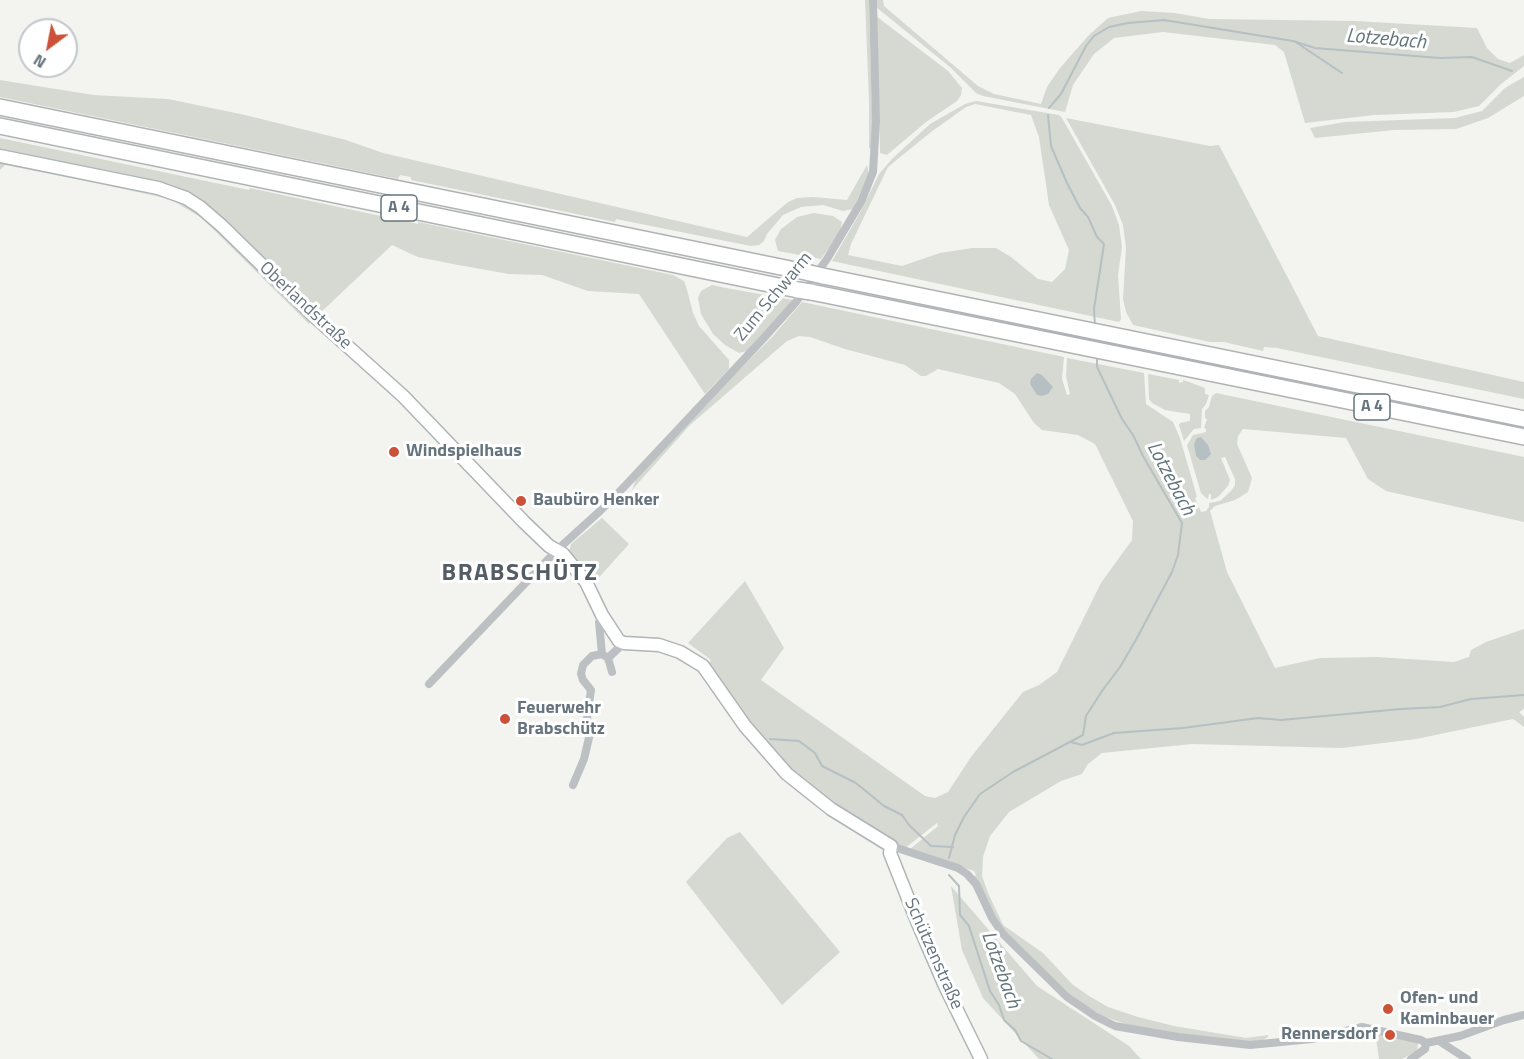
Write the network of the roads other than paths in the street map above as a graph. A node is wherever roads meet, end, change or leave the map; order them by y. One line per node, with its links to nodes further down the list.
1 (873, 0): 9 (street, Zum Schwarm)
2 (0, 107): 5 (highway, A 4)
3 (0, 126): 6 (highway, A 4)
4 (0, 156): 9 (street, Oberlandstraße)
5 (1524, 419)
6 (1501, 432): 7 (highway, A 4); 8 (highway)
7 (1524, 437)
8 (1524, 442)
9 (557, 550): 10 (street, Oberlandstraße); 14 (street, Zum Schwarm)
10 (602, 615): 11 (street, Oberlandstraße); 12 (street)
11 (624, 643): 12 (street); 16 (street)
12 (605, 656): 13 (street); 15 (street)
13 (612, 672)
14 (429, 684)
15 (573, 785)
16 (891, 846): 19 (street); 20 (street, Schützenstraße)
17 (1524, 1015): 18 (street)
18 (1438, 1041): 19 (street); 22 (street)
19 (1426, 1043): 21 (street)
20 (981, 1059)
21 (1411, 1059)
22 (1467, 1059)

